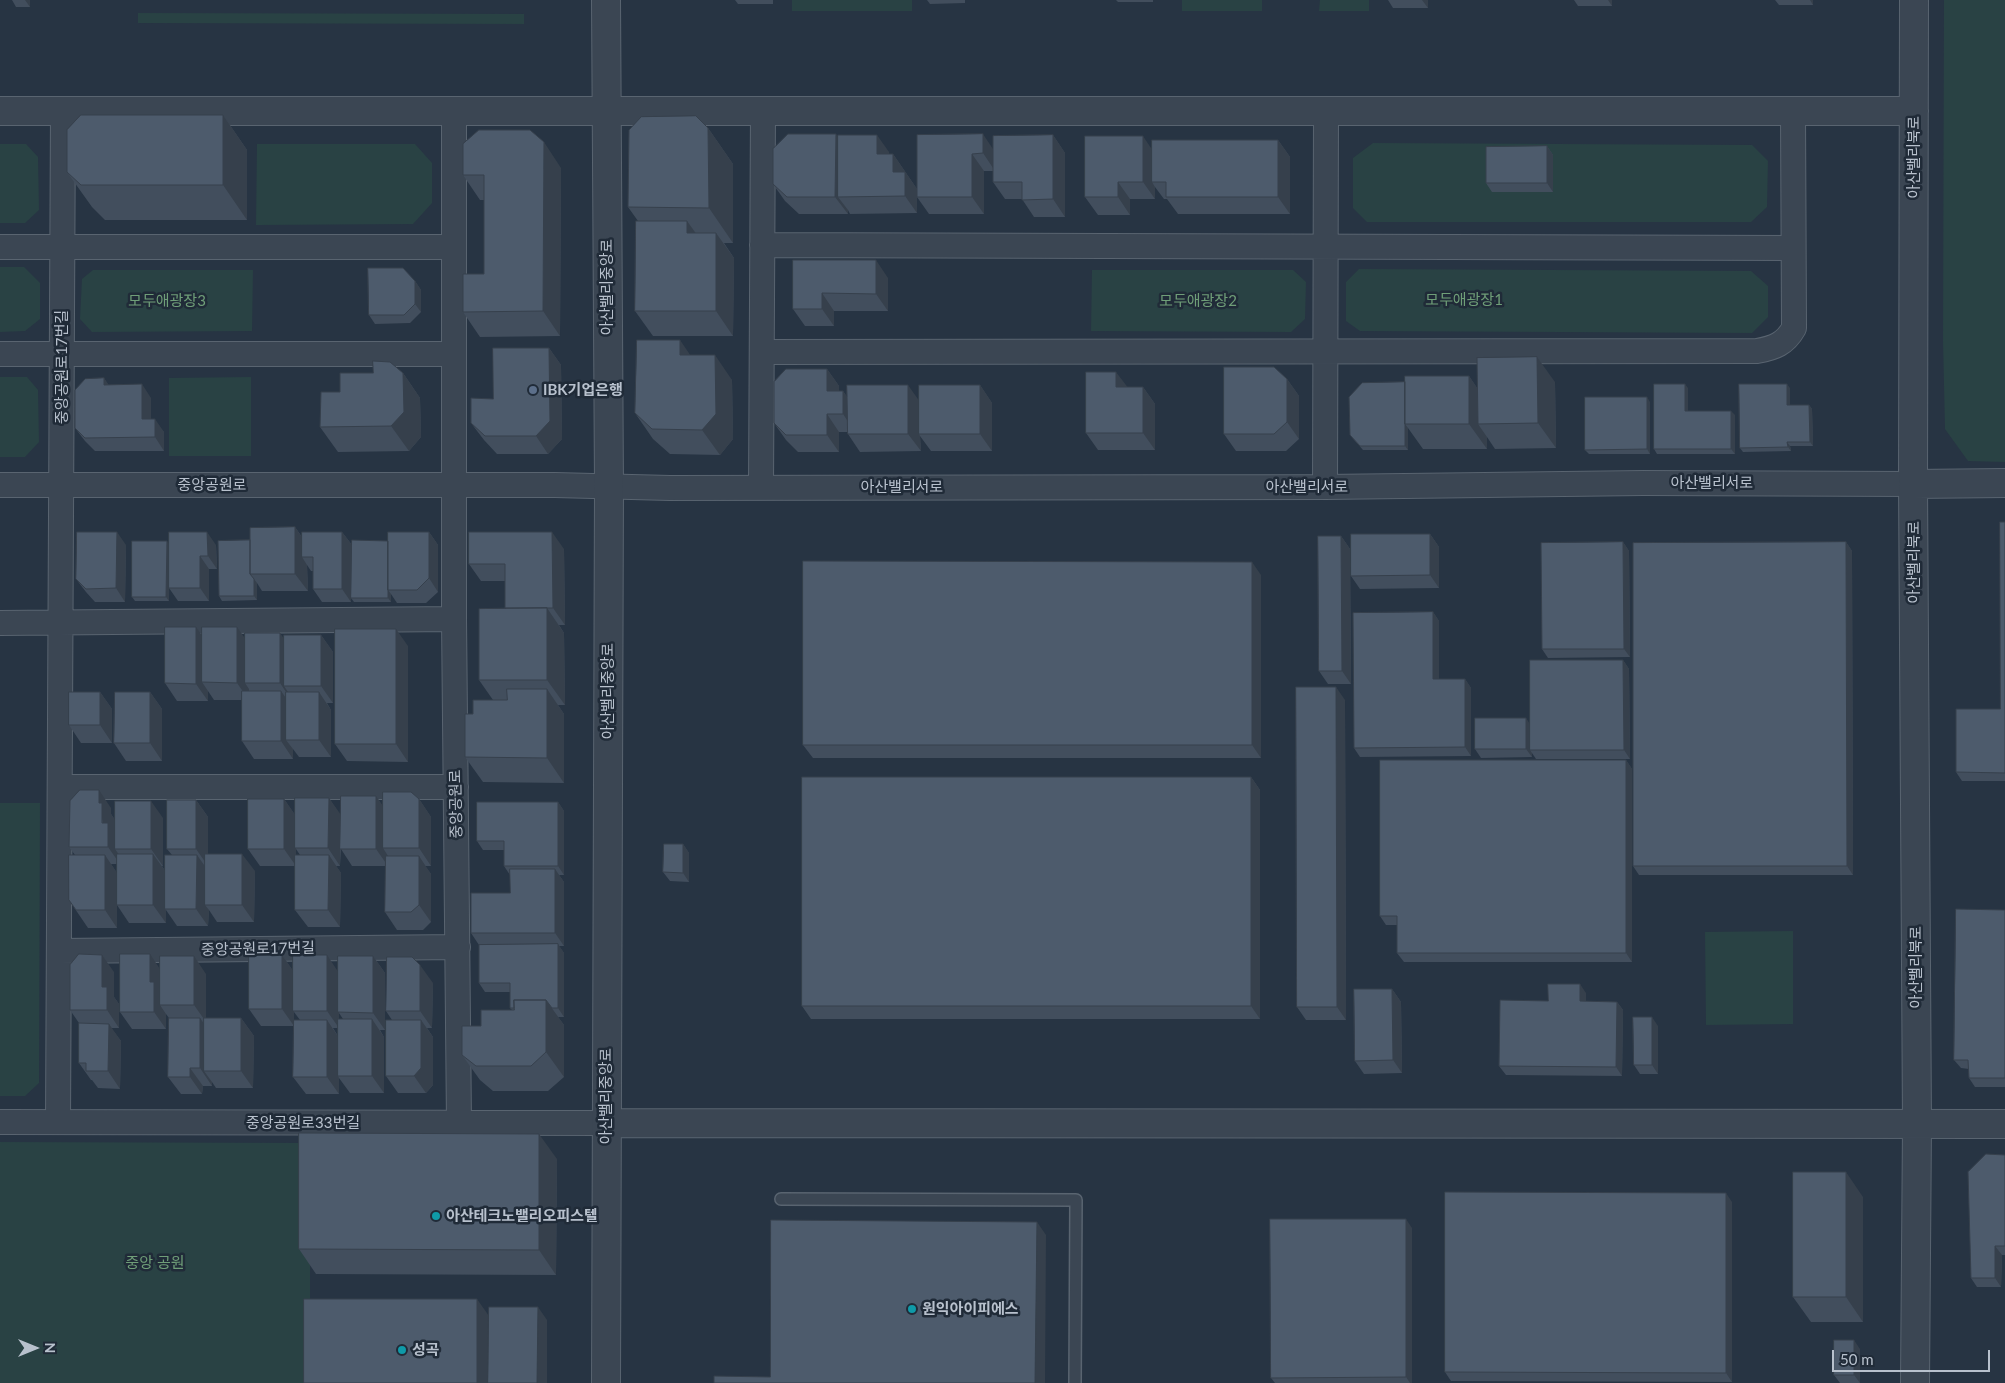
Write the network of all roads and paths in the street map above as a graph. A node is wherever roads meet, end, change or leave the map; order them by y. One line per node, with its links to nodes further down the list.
1 (606, 0): 7 (street, 아산밸리중앙로)
2 (1914, 0): 4 (street, 아산밸리북로)
3 (0, 111): 5 (street)
4 (1914, 111): 10 (street); 22 (street, 아산밸리북로)
5 (63, 112): 6 (street); 13 (street, 중앙공원로17번길)
6 (454, 112): 7 (street); 14 (street)
7 (606, 112): 8 (street); 27 (street, 아산밸리중앙로)
8 (763, 112): 9 (street); 11 (street)
9 (1326, 112): 10 (street); 15 (street)
10 (1793, 112): 16 (street)
11 (762, 245): 15 (street); 17 (street)
12 (0, 247): 13 (street)
13 (63, 247): 14 (street); 20 (street, 중앙공원로17번길)
14 (453, 247): 21 (street)
15 (1326, 248): 16 (street); 18 (street)
16 (1793, 248): 18 (street)
17 (762, 352): 18 (street); 28 (street)
18 (1325, 353): 29 (street)
19 (0, 354): 20 (street)
20 (62, 354): 21 (street); 25 (street, 중앙공원로17번길)
21 (453, 354): 26 (street)
22 (1913, 484): 23 (street, 아산밸리서로); 29 (street, 아산밸리서로); 41 (street, 아산밸리북로)
23 (2005, 484)
24 (0, 485): 25 (street, 중앙공원로)
25 (61, 485): 26 (street, 중앙공원로); 32 (street, 중앙공원로17번길)
26 (454, 485): 27 (street, 중앙공원로); 30 (street, 중앙공원로)
27 (609, 486): 28 (street, 아산밸리서로); 40 (street, 아산밸리중앙로)
28 (761, 487): 29 (street, 아산밸리서로)
29 (1325, 487)
30 (454, 619): 32 (street); 34 (street, 중앙공원로)
31 (0, 623): 32 (street)
32 (60, 623): 33 (street, 중앙공원로17번길)
33 (60, 787): 34 (street); 36 (street, 중앙공원로17번길)
34 (456, 787): 35 (street, 중앙공원로)
35 (458, 947): 36 (street, 중앙공원로17번길); 39 (street, 중앙공원로)
36 (59, 951): 38 (street, 중앙공원로17번길)
37 (0, 1122): 38 (street, 중앙공원로33번길)
38 (58, 1122): 39 (street, 중앙공원로33번길)
39 (459, 1123): 40 (street, 중앙공원로33번길)
40 (606, 1123): 41 (street); 44 (street, 아산밸리중앙로)
41 (1917, 1124): 42 (street); 46 (street, 아산밸리북로)
42 (2005, 1124)
43 (780, 1199): 45 (lane)
44 (606, 1383)
45 (1075, 1383)
46 (1915, 1383)

